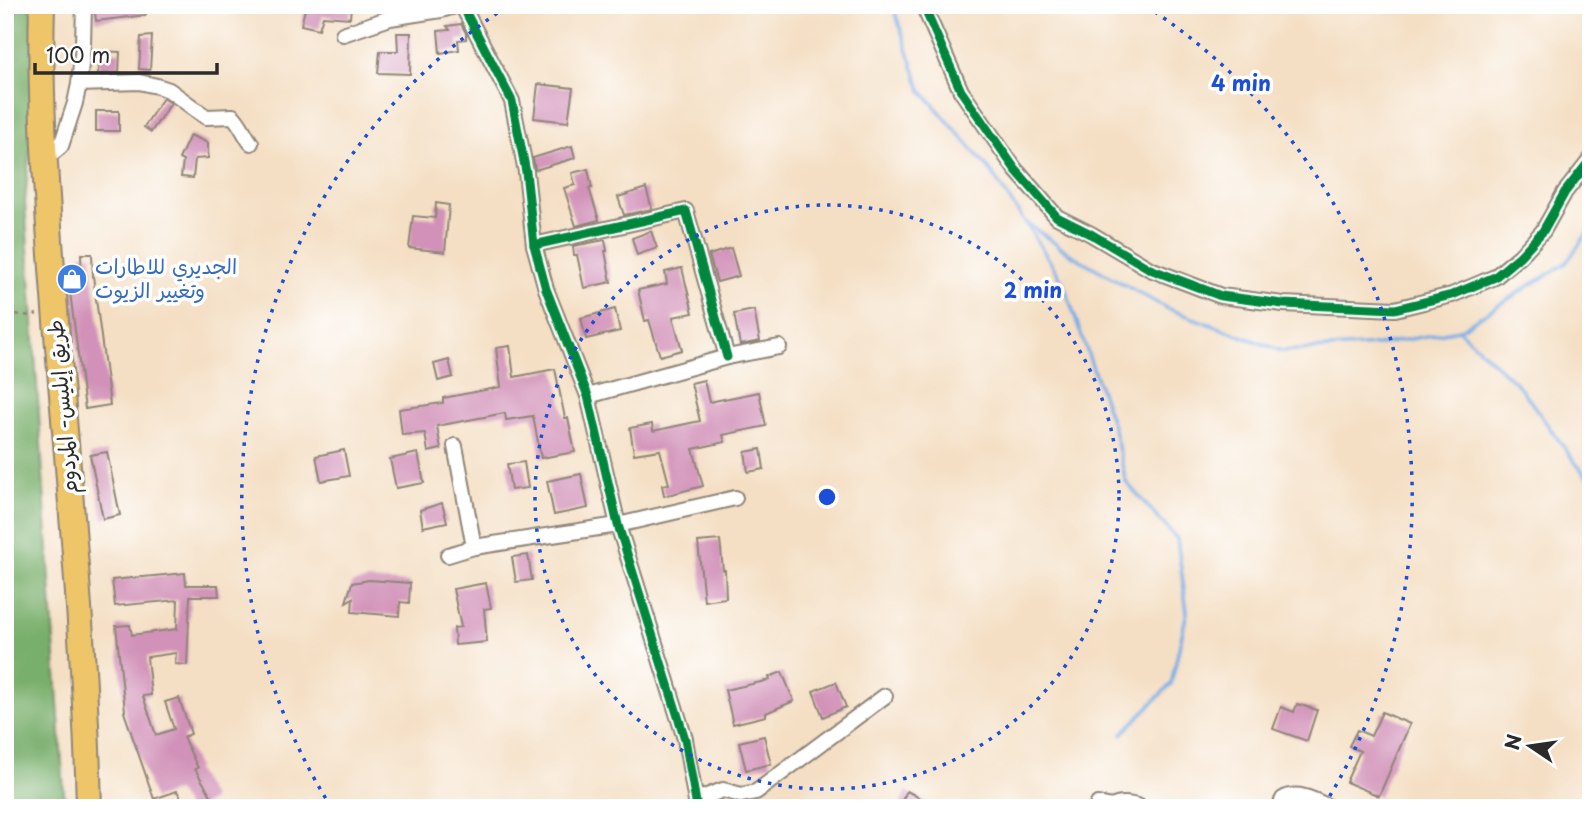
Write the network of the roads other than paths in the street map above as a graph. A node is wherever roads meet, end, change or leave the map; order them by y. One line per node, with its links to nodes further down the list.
1 (42, 5): 9 (highway, طريق إيليس- المردوم)
2 (83, 5): 6 (street)
3 (460, 5): 5 (street); 10 (street)
4 (923, 5): 8 (street)
5 (343, 34)
6 (79, 84): 7 (street); 9 (street)
7 (251, 143)
8 (1591, 159)
9 (44, 160): 21 (highway, طريق إيليس- المردوم)
10 (534, 245): 12 (street); 13 (street)
11 (779, 347): 12 (street)
12 (727, 356): 13 (street)
13 (588, 396): 16 (street)
14 (455, 446): 17 (street)
15 (735, 499): 16 (street)
16 (618, 525): 17 (street); 20 (street)
17 (474, 547): 18 (street)
18 (447, 555)
19 (885, 696): 20 (street)
20 (696, 804)
21 (89, 808)
22 (1096, 808): 23 (street)
23 (1142, 808)
24 (1279, 808): 25 (street)
25 (1331, 808)

